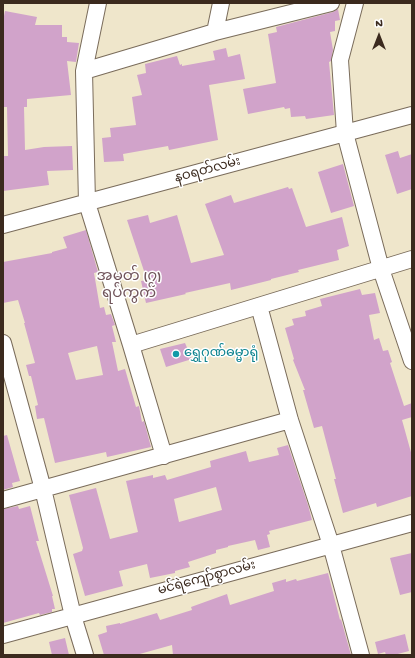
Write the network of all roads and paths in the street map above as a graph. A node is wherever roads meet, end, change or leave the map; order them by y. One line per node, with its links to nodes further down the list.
1 (98, 3): 6 (street)
2 (221, 3): 5 (street)
3 (331, 3): 5 (street)
4 (355, 3): 8 (street)
5 (215, 32): 6 (street)
6 (84, 71): 9 (street)
7 (412, 115): 8 (street, နဝရတ်လမ်း)
8 (345, 133): 9 (street, နဝရတ်လမ်း); 12 (street)
9 (87, 203): 10 (street, နဝရတ်လမ်း); 15 (street)
10 (3, 225)
11 (412, 259): 12 (street)
12 (381, 269): 13 (street); 16 (street)
13 (259, 306): 15 (street); 17 (street)
14 (3, 343): 19 (street)
15 (131, 345): 18 (street)
16 (412, 361)
17 (290, 420): 18 (street); 22 (street)
18 (164, 456): 19 (street)
19 (42, 489): 20 (street); 23 (street)
20 (3, 500)
21 (412, 523): 22 (street, မင်ရဲကျော်စွာလမ်း)
22 (331, 544): 23 (street, မင်ရဲကျော်စွာလမ်း); 26 (street)
23 (73, 616): 24 (street, မင်ရဲကျော်စွာလမ်း); 25 (street)
24 (3, 635)
25 (85, 655)
26 (361, 655)

